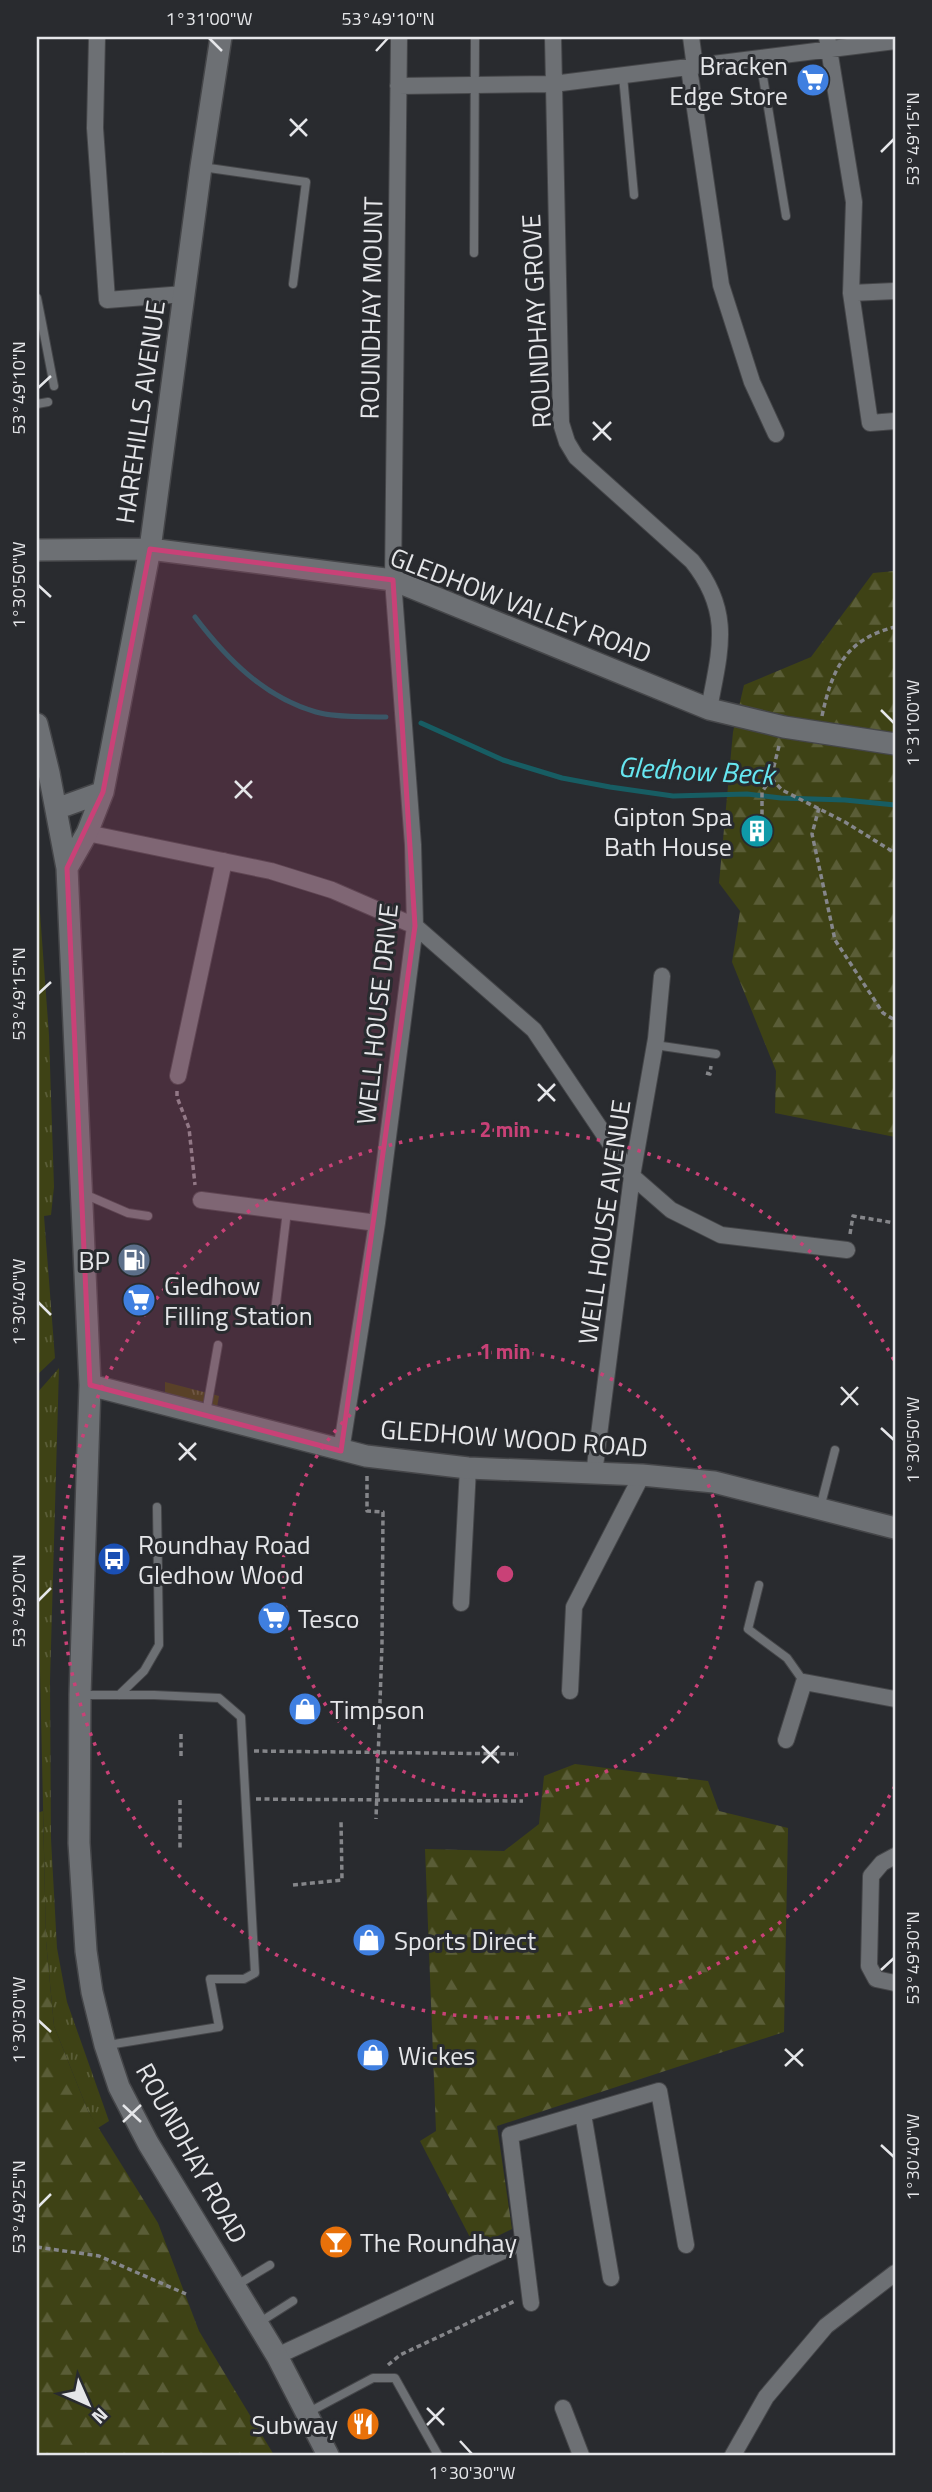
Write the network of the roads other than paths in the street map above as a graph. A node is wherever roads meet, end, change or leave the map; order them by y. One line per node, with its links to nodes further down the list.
1 (97, 37): 22 (street)
2 (220, 37): 15 (street, HAREHILLS AVENUE)
3 (400, 37): 14 (street, ROUNDHAY MOUNT)
4 (475, 37): 12 (lane)
5 (552, 37): 13 (street, ROUNDHAY GROVE)
6 (691, 37): 10 (street)
7 (895, 41): 8 (street)
8 (828, 43): 9 (street); 21 (street)
9 (760, 59): 10 (street); 17 (lane)
10 (692, 67): 11 (street); 29 (street)
11 (623, 76): 13 (street); 16 (lane)
12 (475, 85): 13 (street); 14 (street); 18 (lane)
13 (553, 85): 33 (street, ROUNDHAY GROVE)
14 (398, 86): 32 (street, ROUNDHAY MOUNT)
15 (201, 167): 19 (lane); 22 (street, HAREHILLS AVENUE)
16 (634, 195)
17 (786, 216)
18 (474, 253)
19 (293, 284)
20 (895, 291): 21 (street)
21 (851, 293): 28 (street)
22 (184, 294): 30 (street, HAREHILLS AVENUE)
23 (37, 298): 24 (lane)
24 (39, 319): 25 (lane)
25 (54, 386)
26 (48, 402): 27 (lane)
27 (37, 404)
28 (895, 421)
29 (776, 434)
30 (150, 549): 31 (street, GLEDHOW VALLEY ROAD); 32 (street, GLEDHOW VALLEY ROAD); 36 (street, HAREHILLS AVENUE)
31 (37, 550)
32 (393, 580): 33 (street, GLEDHOW VALLEY ROAD); 41 (street, WELL HOUSE DRIVE)
33 (709, 709): 35 (street, GLEDHOW VALLEY ROAD)
34 (37, 724): 37 (street, ROUNDHAY ROAD)
35 (895, 744)
36 (103, 792): 37 (street); 38 (street, HAREHILLS AVENUE)
37 (57, 810): 40 (street, ROUNDHAY ROAD)
38 (87, 833): 39 (street); 40 (street, HAREHILLS AVENUE)
39 (224, 861): 41 (street); 45 (street)
40 (67, 867): 47 (street, ROUNDHAY ROAD)
41 (415, 926): 46 (street); 51 (street, WELL HOUSE DRIVE)
42 (662, 976): 43 (street, WELL HOUSE AVENUE)
43 (655, 1045): 44 (lane); 46 (street, WELL HOUSE AVENUE)
44 (716, 1054)
45 (178, 1076)
46 (632, 1175): 52 (street); 60 (street, WELL HOUSE AVENUE)
47 (81, 1193): 50 (lane); 55 (street, ROUNDHAY ROAD)
48 (201, 1200): 49 (street)
49 (287, 1211): 51 (street); 53 (lane)
50 (148, 1216)
51 (377, 1223): 58 (street, WELL HOUSE DRIVE)
52 (847, 1250)
53 (274, 1320)
54 (218, 1345): 56 (lane)
55 (89, 1385): 56 (street, GLEDHOW WOOD ROAD); 69 (street, ROUNDHAY ROAD)
56 (205, 1416): 58 (street, GLEDHOW WOOD ROAD)
57 (835, 1450): 63 (lane)
58 (341, 1451): 59 (street, GLEDHOW WOOD ROAD)
59 (468, 1468): 60 (street, GLEDHOW WOOD ROAD); 66 (street)
60 (594, 1474): 61 (street, GLEDHOW WOOD ROAD)
61 (642, 1475): 63 (street, GLEDHOW WOOD ROAD); 68 (street)
62 (158, 1507): 70 (lane)
63 (820, 1508): 64 (street, GLEDHOW WOOD ROAD)
64 (895, 1528)
65 (759, 1585): 67 (lane)
66 (461, 1603)
67 (804, 1682): 71 (street); 72 (street)
68 (570, 1691)
69 (80, 1695): 70 (lane); 75 (street, ROUNDHAY ROAD)
70 (119, 1695): 75 (lane)
71 (895, 1699)
72 (786, 1741)
73 (895, 1856): 74 (street)
74 (895, 1983)
75 (105, 2045): 82 (street, ROUNDHAY ROAD)
76 (583, 2114): 77 (street); 78 (street); 81 (street)
77 (522, 2242): 83 (street); 86 (street)
78 (686, 2245)
79 (270, 2265): 82 (lane)
80 (895, 2273): 92 (street)
81 (611, 2278)
82 (235, 2287): 85 (street, ROUNDHAY ROAD)
83 (531, 2299)
84 (293, 2301): 85 (lane)
85 (257, 2324): 86 (street, ROUNDHAY ROAD)
86 (277, 2356): 88 (street, ROUNDHAY ROAD)
87 (563, 2408): 91 (street)
88 (306, 2414): 89 (street, ROUNDHAY ROAD); 90 (lane)
89 (328, 2455)
90 (438, 2455)
91 (581, 2455)
92 (733, 2455)

